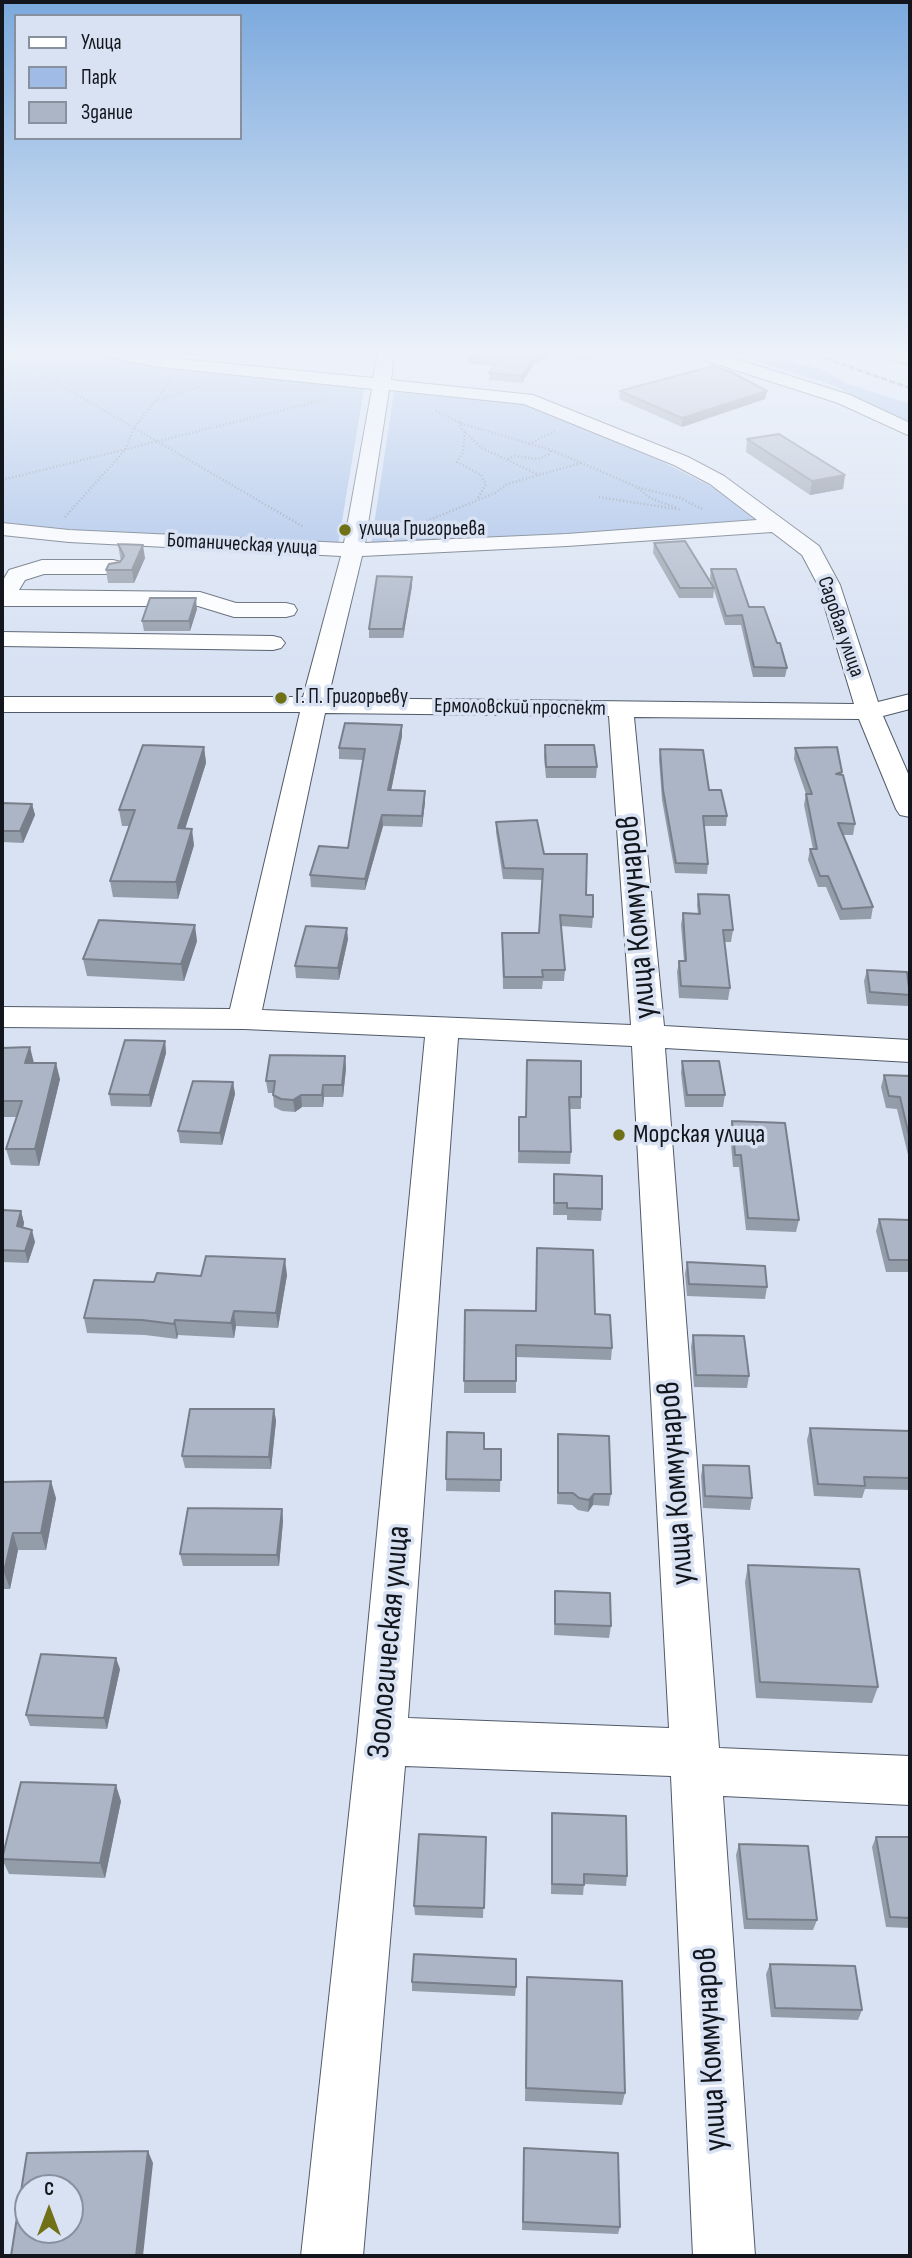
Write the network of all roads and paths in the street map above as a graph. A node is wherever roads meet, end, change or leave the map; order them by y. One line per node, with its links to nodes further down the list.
1 (103, 455): 13 (path)
2 (120, 455): 20 (path)
3 (183, 455): 21 (path)
4 (366, 455): 23 (street)
5 (461, 455): 15 (path)
6 (500, 455): 10 (path)
7 (547, 455): 10 (path)
8 (564, 455): 11 (path)
9 (667, 455): 18 (street, Садовая улица)
10 (508, 459): 12 (path)
11 (582, 463): 12 (path); 14 (path)
12 (540, 475): 15 (path)
13 (2, 480)
14 (637, 487): 16 (path); 17 (path)
15 (475, 501): 22 (path)
16 (681, 510)
17 (710, 514)
18 (776, 526): 22 (street, Ботаническая улица); 33 (street, Садовая улица)
19 (3, 531): 20 (street, Ботаническая улица)
20 (32, 533): 21 (street, Ботаническая улица)
21 (329, 549): 23 (street, Ботаническая улица)
22 (381, 549): 23 (street, Ботаническая улица)
23 (353, 550): 31 (street)
24 (113, 567): 25 (street)
25 (7, 582): 26 (street)
26 (286, 610)
27 (2, 639): 28 (street)
28 (273, 643)
29 (910, 701): 33 (street, Ермоловский проспект)
30 (2, 704): 31 (street, Ермоловский проспект)
31 (314, 705): 32 (street, Ермоловский проспект); 36 (street)
32 (621, 710): 33 (street, Ермоловский проспект); 38 (street, улица Коммунаров)
33 (869, 712): 34 (street, Садовая улица)
34 (910, 809)
35 (2, 1017): 36 (street)
36 (244, 1019): 37 (street)
37 (442, 1028): 38 (street); 40 (street, Зоологическая улица)
38 (648, 1036): 39 (street); 41 (street, улица Коммунаров)
39 (910, 1051)
40 (382, 1741): 41 (street); 43 (street, Зоологическая улица)
41 (696, 1762): 42 (street); 44 (street, улица Коммунаров)
42 (910, 1780)
43 (332, 2256)
44 (724, 2256)

